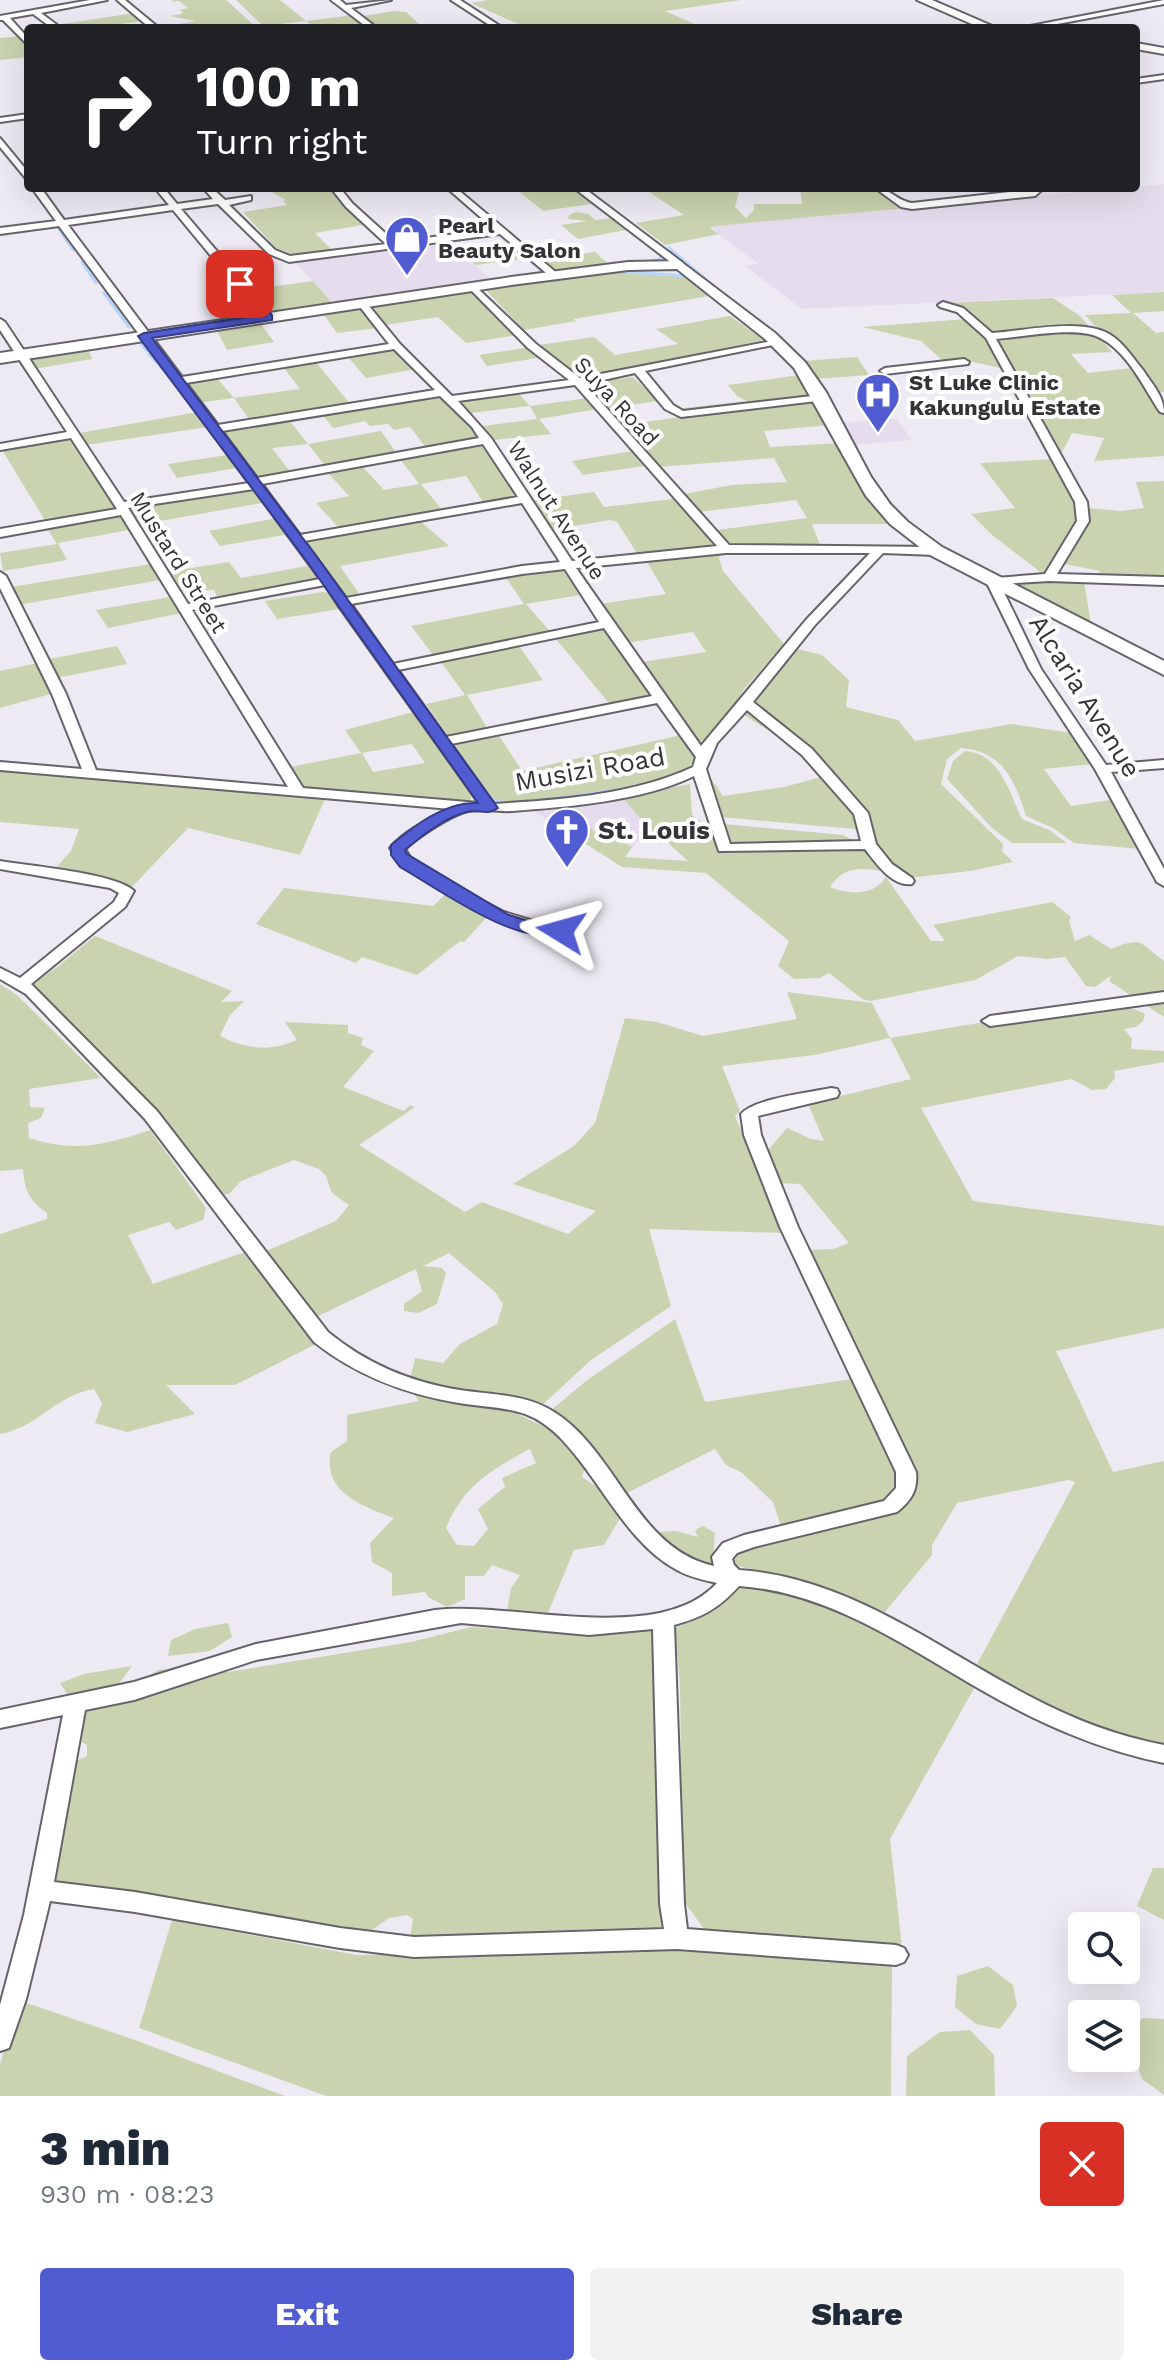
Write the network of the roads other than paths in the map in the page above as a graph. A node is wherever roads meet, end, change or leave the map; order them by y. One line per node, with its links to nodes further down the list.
1 (103, 0): 9 (street)
2 (121, 0): 12 (street)
3 (335, 0): 8 (street)
4 (387, 0): 8 (street)
5 (455, 0): 14 (street)
6 (922, 0): 15 (street)
7 (1164, 2): 16 (street)
8 (346, 7): 13 (street)
9 (34, 12): 10 (street); 11 (street)
10 (2, 17): 17 (street)
11 (51, 24)
12 (150, 24)
13 (368, 24)
14 (493, 24)
15 (981, 24)
16 (1046, 24)
17 (24, 39)
18 (1140, 47): 19 (street)
19 (1164, 51)
20 (1164, 77): 21 (street)
21 (1140, 80)
22 (24, 117): 23 (street)
23 (0, 120)
24 (0, 141): 25 (street)
25 (24, 173)
26 (39, 192): 37 (street)
27 (163, 192): 36 (street)
28 (211, 192): 35 (street)
29 (338, 192): 40 (street)
30 (456, 192): 39 (street)
31 (583, 192): 41 (street)
32 (885, 192): 33 (street)
33 (1036, 192)
34 (248, 198): 35 (street)
35 (222, 202): 36 (street); 40 (street)
36 (177, 208): 37 (street); 49 (street)
37 (62, 223): 38 (street); 51 (street)
38 (0, 231)
39 (503, 231): 40 (street); 45 (street)
40 (393, 245)
41 (665, 256): 42 (street); 44 (street)
42 (650, 265): 43 (street); 44 (street)
43 (622, 268): 44 (street); 45 (street)
44 (684, 268): 53 (street)
45 (554, 275): 46 (street)
46 (473, 287): 47 (street); 61 (street, Suya Road)
47 (362, 303): 49 (street); 54 (street, Walnut Avenue)
48 (943, 305): 52 (street)
49 (268, 318): 51 (street)
50 (0, 322): 55 (street, Mustard Street)
51 (144, 336): 55 (street); 60 (street)
52 (990, 336): 64 (street); 79 (street)
53 (769, 337): 58 (street); 63 (street)
54 (396, 346): 60 (street); 62 (street, Walnut Avenue)
55 (22, 355): 56 (street); 66 (street, Mustard Street)
56 (0, 358)
57 (964, 362): 59 (street)
58 (638, 370): 61 (street); 63 (street)
59 (885, 371)
60 (179, 381): 65 (street)
61 (578, 382): 62 (street); 74 (street, Suya Road)
62 (448, 396): 65 (street); 67 (street, Walnut Avenue)
63 (821, 398): 76 (street)
64 (1164, 410)
65 (215, 429): 69 (street)
66 (72, 434): 68 (street); 71 (street, Mustard Street)
67 (487, 440): 69 (street); 70 (street, Walnut Avenue)
68 (0, 447)
69 (256, 484): 71 (street); 73 (street)
70 (526, 499): 73 (street); 77 (street, Walnut Avenue)
71 (122, 508): 72 (street); 84 (street, Mustard Street)
72 (0, 533)
73 (297, 539): 81 (street)
74 (726, 549): 75 (street); 77 (street)
75 (880, 549): 76 (street); 89 (street, Musizi Road)
76 (936, 551): 80 (street)
77 (570, 564): 83 (street); 85 (street, Walnut Avenue)
78 (0, 576): 95 (street)
79 (1049, 577): 80 (street); 82 (street)
80 (1000, 579): 87 (street); 94 (street, Alcaria Avenue)
81 (328, 581): 83 (street); 84 (street)
82 (1164, 581)
83 (342, 602): 86 (street)
84 (184, 608): 96 (street, Mustard Street)
85 (607, 624): 86 (street); 88 (street, Walnut Avenue)
86 (391, 668): 90 (street)
87 (1164, 669)
88 (662, 698): 90 (street); 91 (street, Walnut Avenue)
89 (746, 703): 91 (street, Musizi Road); 99 (street)
90 (442, 742): 98 (street)
91 (700, 761): 98 (street, Musizi Road); 99 (street, Walnut Avenue)
92 (1164, 764): 94 (street)
93 (0, 766): 95 (street, Musizi Road)
94 (1102, 769): 102 (street, Alcaria Avenue)
95 (90, 772): 96 (street, Musizi Road)
96 (299, 793): 97 (street, Musizi Road)
97 (465, 807): 98 (street, Musizi Road); 103 (street)
98 (490, 808)
99 (869, 845): 101 (street)
100 (0, 865): 105 (street)
101 (907, 881)
102 (1164, 882)
103 (561, 931)
104 (0, 973): 105 (street)
105 (23, 983): 109 (street)
106 (1164, 997): 107 (street)
107 (990, 1021)
108 (831, 1093): 109 (street)
109 (734, 1578): 110 (street); 113 (street)
110 (663, 1620): 111 (street); 115 (street)
111 (76, 1702): 112 (street); 114 (street)
112 (0, 1719)
113 (1164, 1754)
114 (42, 1890): 115 (street); 117 (street)
115 (677, 1939): 116 (street)
116 (896, 1955)
117 (0, 2040)

